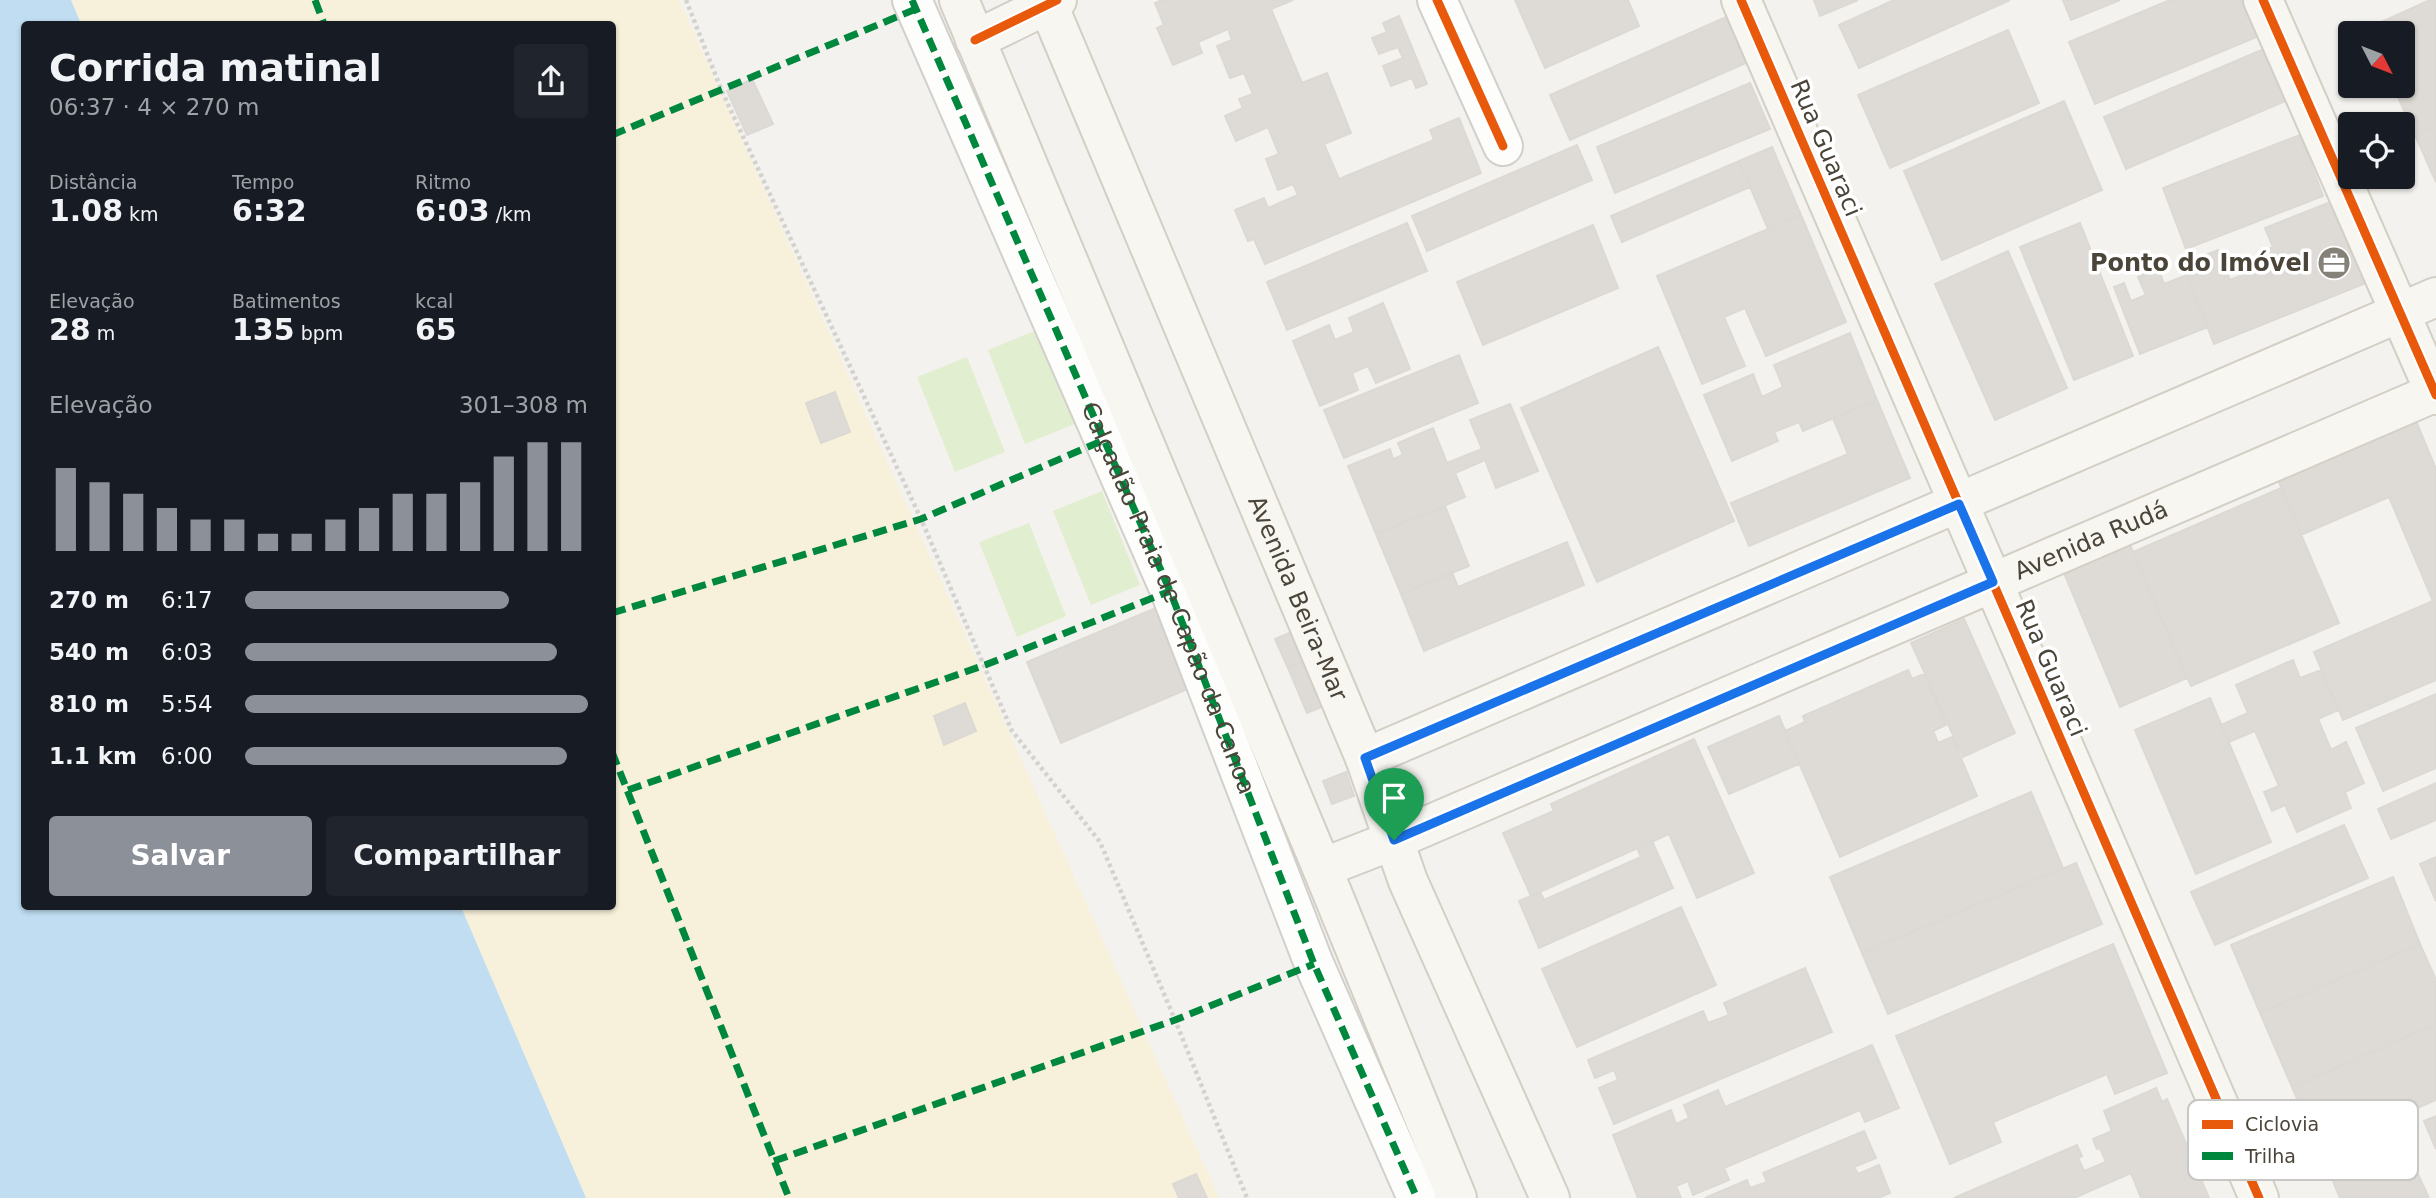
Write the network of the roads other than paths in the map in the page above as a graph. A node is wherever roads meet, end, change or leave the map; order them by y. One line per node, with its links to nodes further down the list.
1 (912, 0): 19 (street, Calçadão Praia de Capão da Canoa)
2 (958, 0): 7 (main road)
3 (1437, 0): 8 (street)
4 (1741, 0): 12 (main road, Rua Guaraci)
5 (2263, 0): 10 (main road)
6 (1050, 1): 7 (main road); 14 (main road, Avenida Beira-Mar)
7 (975, 40): 16 (main road)
8 (1503, 146)
9 (2436, 297): 10 (main road)
10 (2400, 312): 11 (main road); 12 (main road)
11 (2436, 393): 13 (main road, Avenida Rudá)
12 (1959, 504): 13 (main road, Rua Guaraci); 14 (main road)
13 (1993, 582): 15 (main road, Avenida Rudá); 17 (main road, Rua Guaraci)
14 (1365, 758): 15 (main road, Avenida Beira-Mar)
15 (1394, 840): 16 (main road, Avenida Rudá); 21 (main road, Avenida Beira-Mar)
16 (1322, 868): 20 (main road)
17 (2217, 1100)
18 (2251, 1180): 22 (main road, Rua Guaraci)
19 (1418, 1198)
20 (1457, 1198)
21 (1550, 1198)
22 (2259, 1198)

